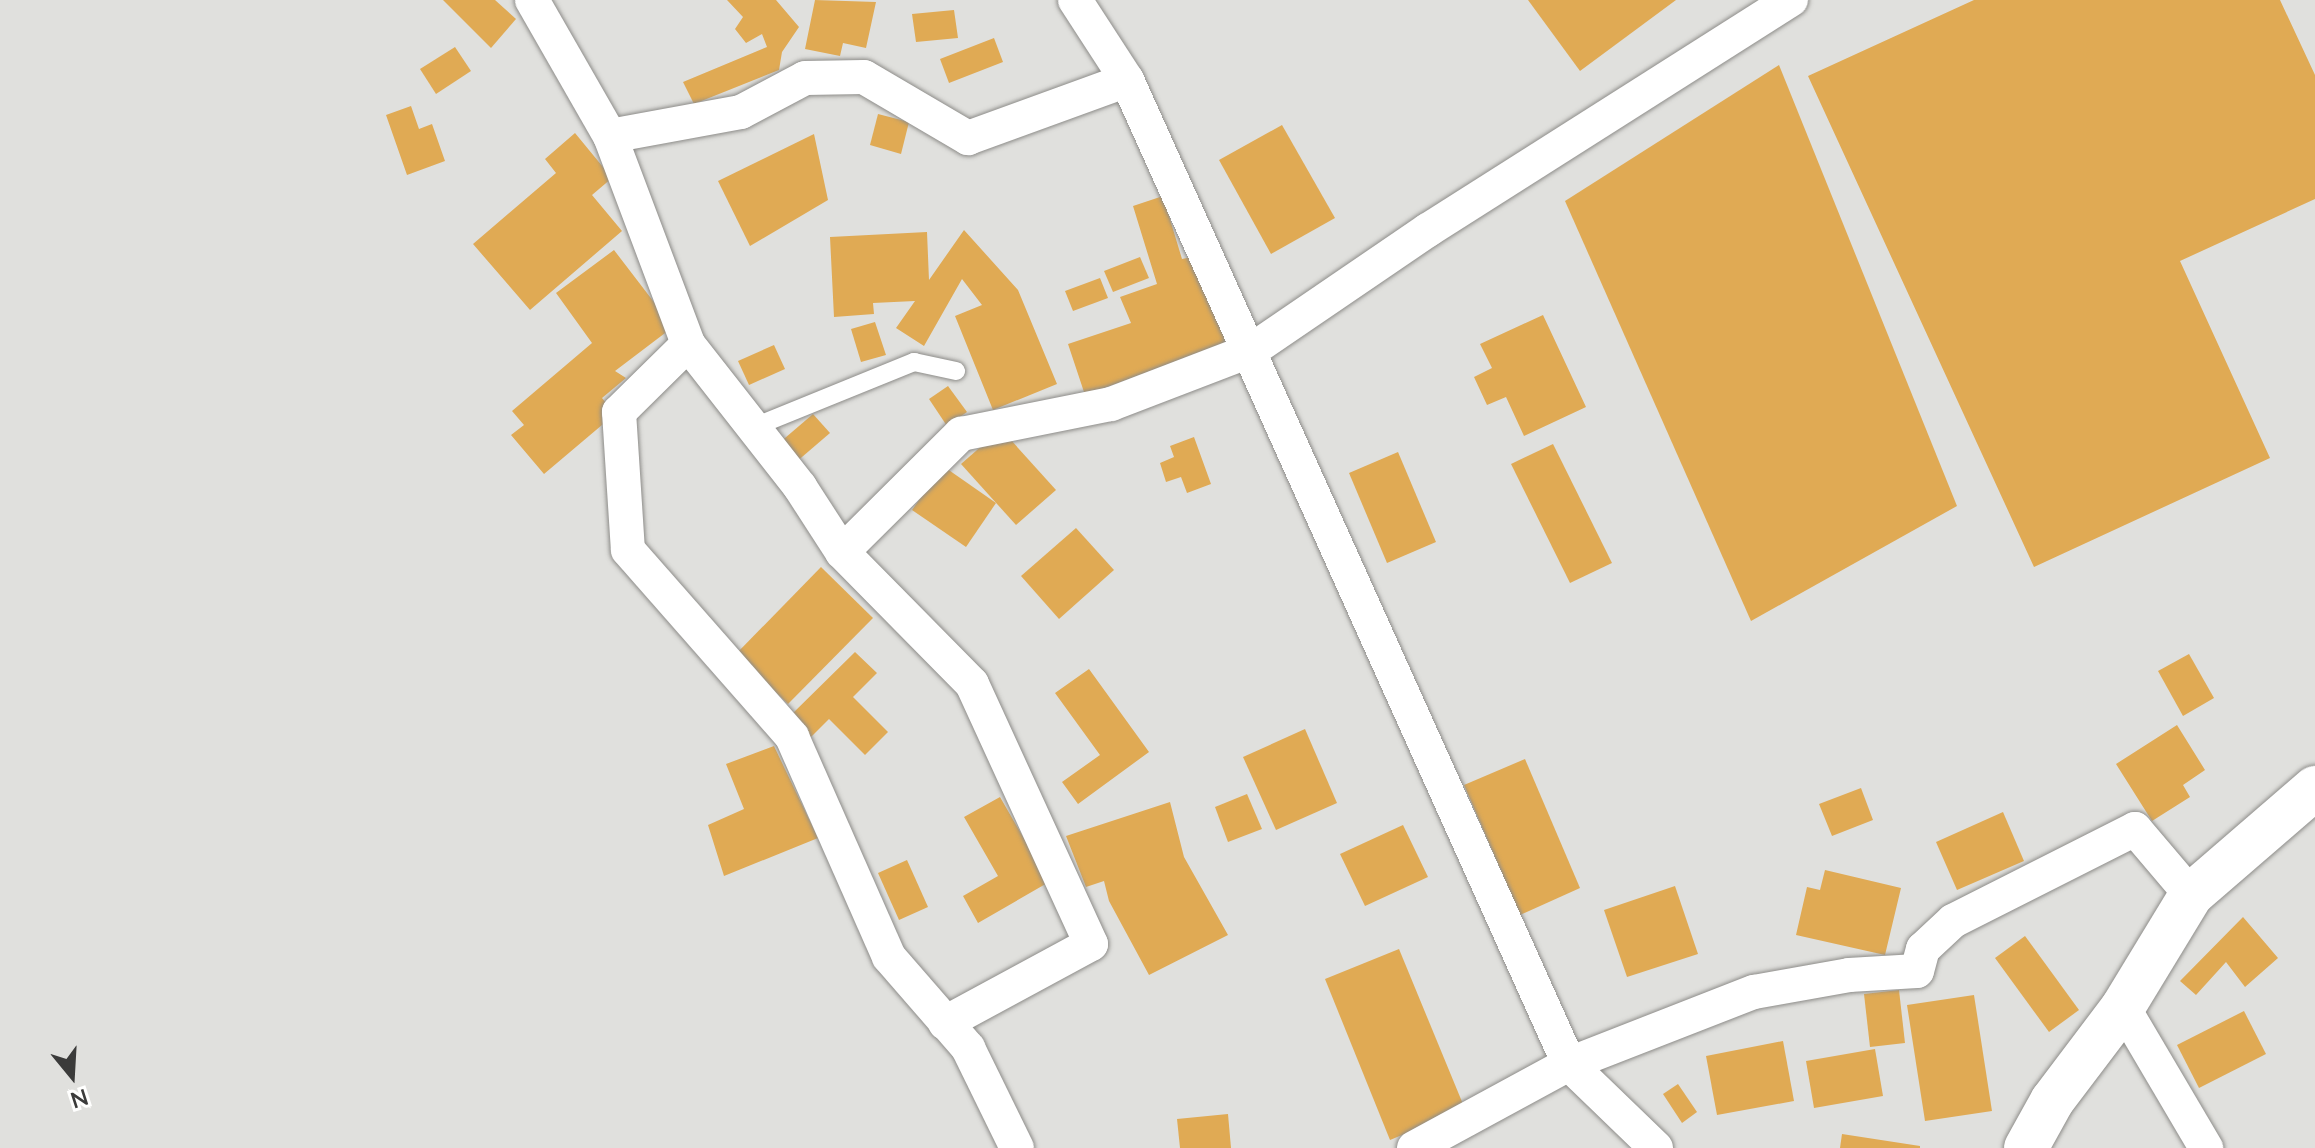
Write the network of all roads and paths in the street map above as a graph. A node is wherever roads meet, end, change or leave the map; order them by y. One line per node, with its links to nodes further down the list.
1 (532, 0): 5 (street)
2 (1075, 0): 4 (street)
3 (1791, 0): 7 (street)
4 (1127, 80): 5 (street); 7 (street)
5 (610, 136): 6 (street)
6 (688, 344): 9 (street); 14 (street)
7 (1252, 350): 10 (street); 15 (street)
8 (956, 371): 9 (lane)
9 (754, 427): 10 (street)
10 (842, 552): 14 (street)
11 (2315, 788): 12 (street)
12 (2191, 895): 13 (street); 15 (street)
13 (2123, 1007): 19 (street); 20 (street)
14 (945, 1023): 16 (street)
15 (1569, 1064): 17 (street); 18 (street)
16 (1017, 1148)
17 (1414, 1148)
18 (1656, 1148)
19 (2026, 1148)
20 (2206, 1148)

